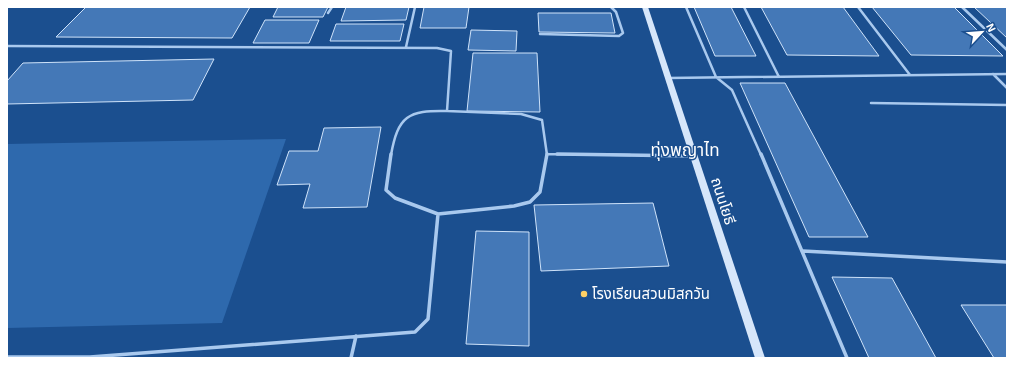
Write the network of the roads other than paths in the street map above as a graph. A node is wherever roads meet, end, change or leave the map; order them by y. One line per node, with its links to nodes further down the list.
1 (332, 7): 9 (lane)
2 (415, 7): 12 (lane)
3 (611, 7): 10 (lane)
4 (644, 7): 19 (street, ถนนโยธี)
5 (686, 7): 17 (lane)
6 (744, 7): 18 (lane)
7 (858, 7): 16 (lane)
8 (962, 7): 13 (lane)
9 (328, 13)
10 (540, 34)
11 (7, 46): 12 (lane)
12 (406, 48): 23 (lane)
13 (1007, 50)
14 (993, 74): 15 (lane); 16 (lane); 20 (lane)
15 (1007, 74)
16 (910, 75): 18 (lane)
17 (716, 77): 18 (lane); 19 (lane); 27 (lane)
18 (779, 77)
19 (668, 78): 25 (street, ถนนโยธี)
20 (1007, 88)
21 (871, 103): 22 (lane)
22 (1007, 105)
23 (447, 111): 24 (lane); 26 (lane)
24 (547, 154): 25 (lane); 26 (lane)
25 (693, 156): 33 (street, ถนนโยธี)
26 (438, 214): 29 (lane)
27 (803, 251): 28 (lane); 34 (lane)
28 (1007, 262)
29 (356, 336): 31 (lane); 32 (lane)
30 (7, 357): 31 (lane)
31 (23, 357)
32 (351, 358)
33 (760, 358)
34 (847, 358)

